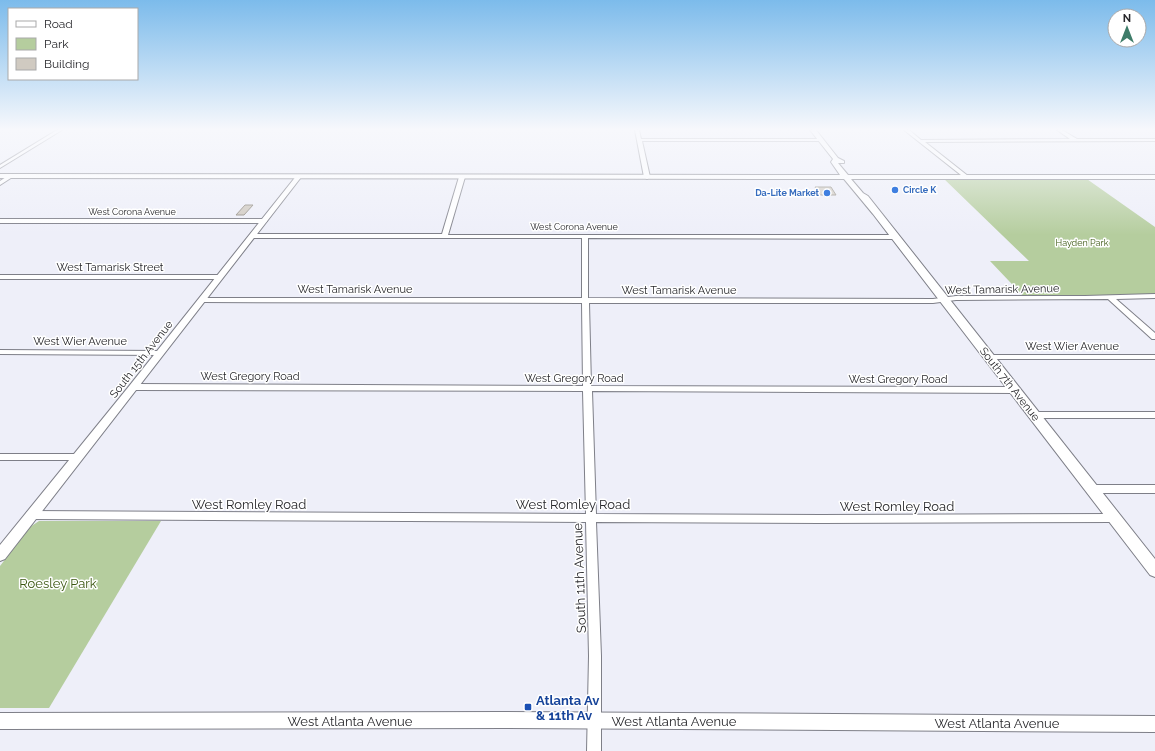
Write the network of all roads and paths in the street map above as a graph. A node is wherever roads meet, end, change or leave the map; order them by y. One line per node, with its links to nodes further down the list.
1 (645, 165): 8 (street)
2 (837, 165): 9 (main road, South 7th Avenue)
3 (951, 165): 10 (street)
4 (0, 176): 5 (main road)
5 (11, 176): 6 (main road); 12 (street)
6 (298, 176): 7 (main road); 14 (street, South 15th Avenue)
7 (462, 177): 8 (main road); 16 (street)
8 (647, 177): 9 (main road)
9 (850, 177): 10 (main road); 18 (main road, South 7th Avenue)
10 (966, 177): 11 (main road)
11 (1155, 177)
12 (0, 182)
13 (0, 221): 14 (street, West Corona Avenue)
14 (264, 221): 15 (street, South 15th Avenue)
15 (252, 236): 16 (street, West Corona Avenue); 20 (street, South 15th Avenue)
16 (444, 237): 17 (street, West Corona Avenue)
17 (585, 237): 18 (street, West Corona Avenue); 24 (street, South 11th Avenue)
18 (896, 237): 25 (main road, South 7th Avenue)
19 (0, 277): 20 (street, West Tamarisk Street)
20 (220, 277): 23 (street, South 15th Avenue)
21 (1155, 296): 22 (street, West Tamarisk Avenue)
22 (1109, 297): 25 (street, West Tamarisk Avenue); 26 (street)
23 (202, 300): 24 (street, West Tamarisk Avenue); 28 (street, South 15th Avenue)
24 (585, 301): 25 (street, West Tamarisk Avenue); 32 (street, South 11th Avenue)
25 (946, 301): 30 (main road, South 7th Avenue)
26 (1155, 337)
27 (0, 352): 28 (street, West Wier Avenue)
28 (160, 353): 31 (street, South 15th Avenue)
29 (1155, 356): 30 (street, West Wier Avenue)
30 (989, 357): 33 (main road, South 7th Avenue)
31 (134, 387): 32 (street, West Gregory Road); 37 (street, South 15th Avenue)
32 (588, 389): 33 (street, West Gregory Road); 41 (street, South 11th Avenue)
33 (1015, 390): 34 (main road, South 7th Avenue)
34 (1034, 415): 35 (street); 38 (main road, South 7th Avenue)
35 (1155, 415)
36 (0, 457): 37 (street)
37 (78, 457): 40 (street, South 15th Avenue)
38 (1092, 489): 39 (street); 42 (main road, South 7th Avenue)
39 (1155, 489)
40 (31, 515): 41 (street, West Romley Road); 43 (street, South 15th Avenue)
41 (590, 517): 42 (street, West Romley Road); 46 (street, South 11th Avenue)
42 (1114, 518): 44 (main road, South 7th Avenue)
43 (0, 554)
44 (1155, 570)
45 (0, 721): 46 (street, West Atlanta Avenue)
46 (593, 721): 47 (street, West Atlanta Avenue); 48 (street, South 11th Avenue)
47 (1155, 724)
48 (594, 751)

